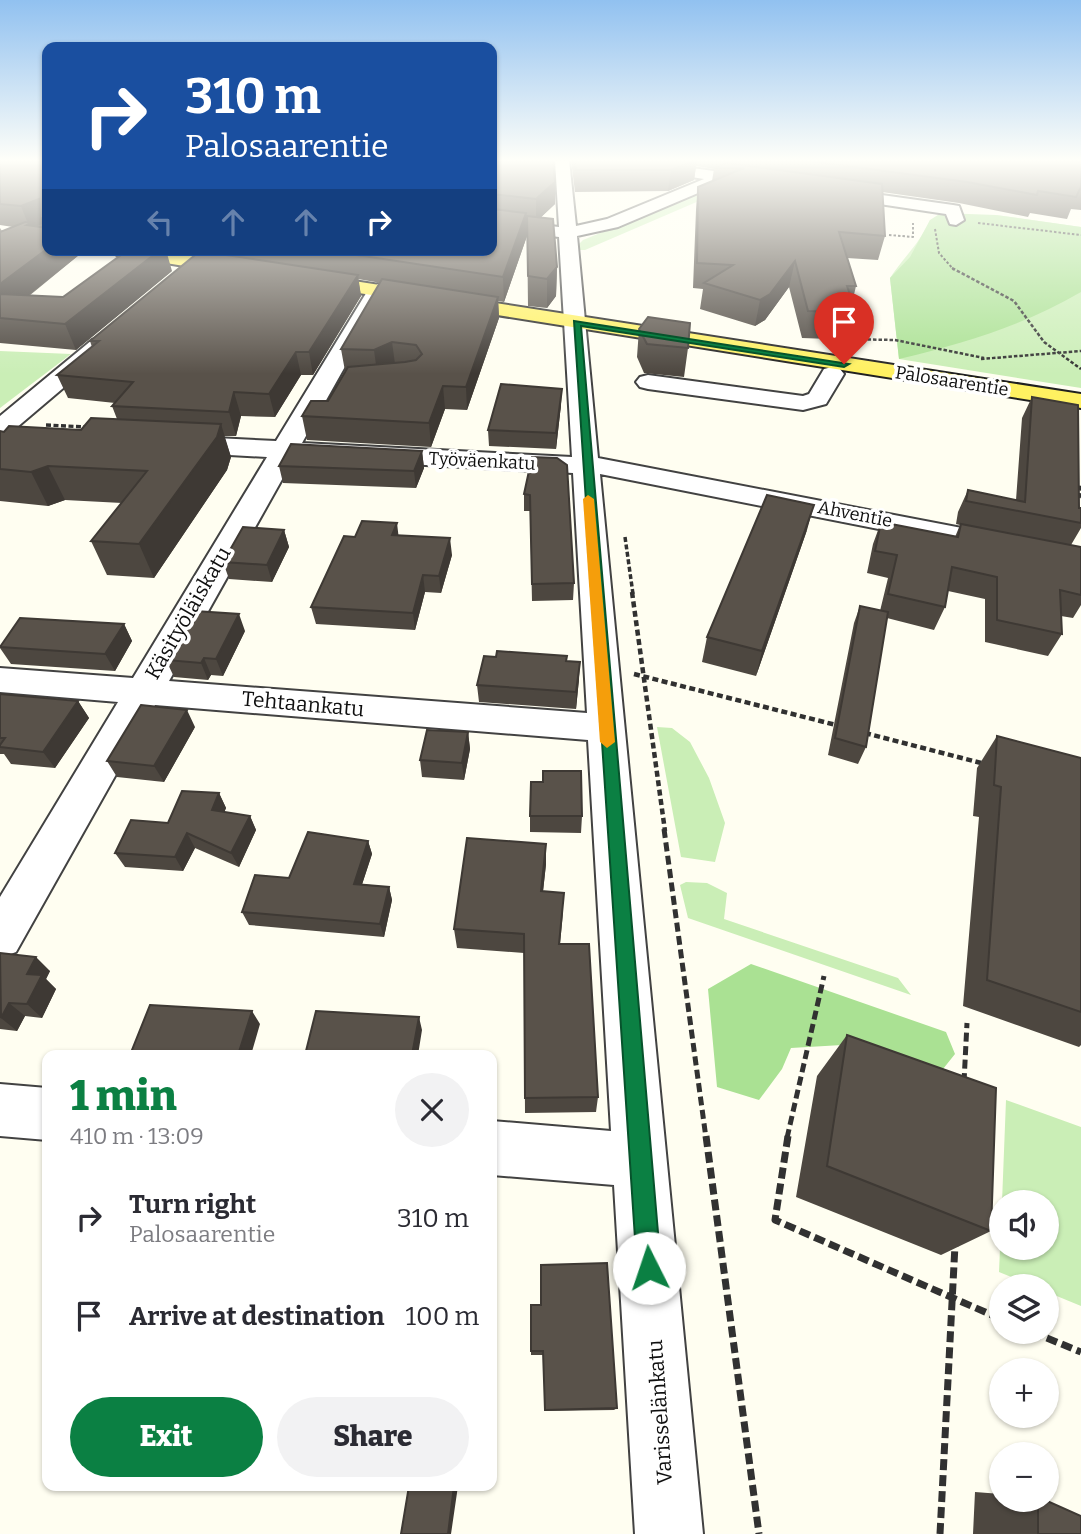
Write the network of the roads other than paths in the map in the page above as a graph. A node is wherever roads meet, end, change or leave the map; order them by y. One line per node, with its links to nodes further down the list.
1 (556, 232): 3 (street)
2 (574, 232): 3 (street)
3 (568, 233): 11 (street, Varisselänkatu)
4 (156, 256): 6 (main road)
5 (213, 256): 6 (street)
6 (201, 263): 7 (main road); 9 (street)
7 (257, 272)
8 (285, 276): 10 (main road, Palosaarentie)
9 (174, 282)
10 (378, 290): 11 (main road, Palosaarentie); 20 (street, Käsityöläiskatu)
11 (577, 323): 15 (main road, Palosaarentie); 21 (street, Varisselänkatu)
12 (120, 329): 16 (street)
13 (832, 374): 14 (street)
14 (648, 382)
15 (1081, 401)
16 (0, 429)
17 (0, 434): 18 (street)
18 (27, 435)
19 (146, 442): 20 (street, Työväenkatu)
20 (283, 450): 21 (street, Työväenkatu); 24 (street, Käsityöläiskatu)
21 (586, 466): 22 (street, Ahventie); 25 (street, Varisselänkatu)
22 (1081, 560)
23 (0, 680): 24 (street, Tehtaankatu)
24 (143, 691): 25 (street, Tehtaankatu); 26 (street, Käsityöläiskatu)
25 (606, 728): 30 (street, Varisselänkatu)
26 (0, 938)
27 (0, 1110): 28 (street)
28 (42, 1114)
29 (497, 1148): 30 (street)
30 (640, 1160): 31 (street, Varisselänkatu)
31 (669, 1534)

